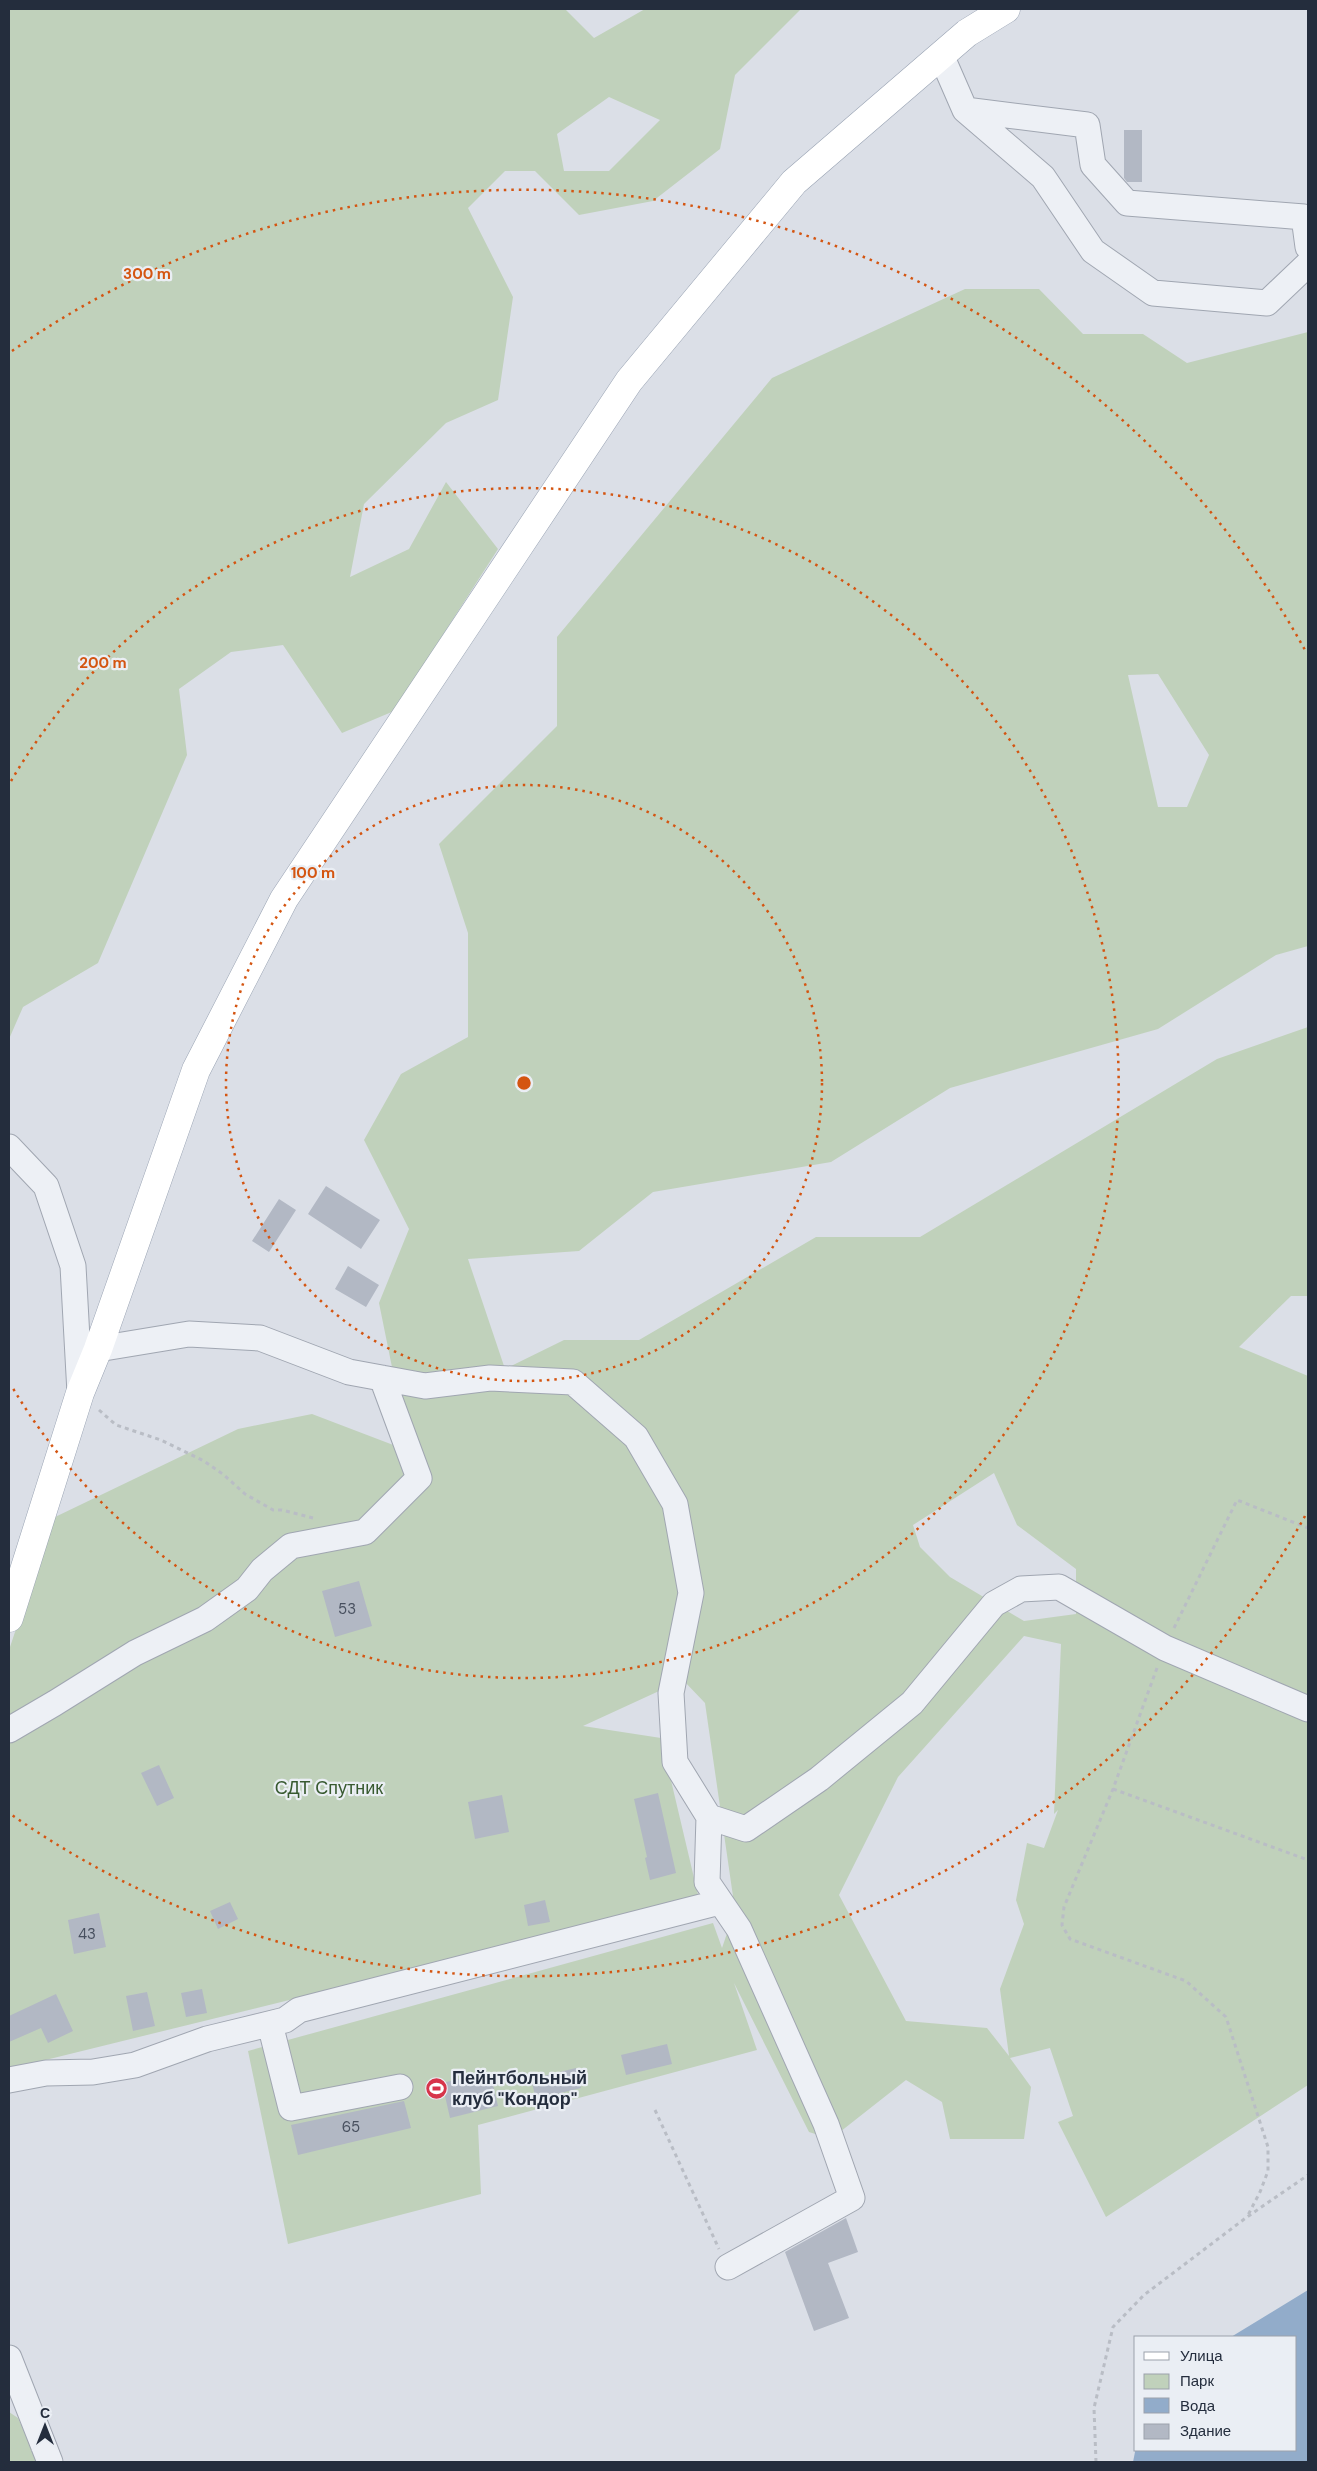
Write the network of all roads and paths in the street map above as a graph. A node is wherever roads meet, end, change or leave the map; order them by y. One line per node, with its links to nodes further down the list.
1 (1006, 9): 2 (main road)
2 (941, 55): 3 (street); 7 (main road)
3 (965, 110): 4 (street); 5 (street)
4 (1308, 247)
5 (1308, 264)
6 (9, 1147): 9 (street)
7 (98, 1349): 8 (street); 9 (main road)
8 (382, 1378): 15 (street); 17 (street)
9 (80, 1393): 10 (path); 12 (main road)
10 (319, 1519)
11 (1308, 1528): 13 (path)
12 (9, 1618)
13 (1165, 1648): 14 (street); 16 (path); 17 (street)
14 (1308, 1709)
15 (9, 1730)
16 (1113, 1789): 18 (path); 25 (path)
17 (709, 1817): 19 (street)
18 (1308, 1860)
19 (720, 1902): 20 (street); 26 (street)
20 (270, 2024): 21 (street); 22 (street)
21 (9, 2080)
22 (400, 2087)
23 (655, 2110): 26 (path)
24 (1308, 2175): 25 (path)
25 (1247, 2217): 30 (path)
26 (728, 2267)
27 (9, 2358): 28 (street)
28 (17, 2405): 29 (street)
29 (50, 2462)
30 (1096, 2462)

